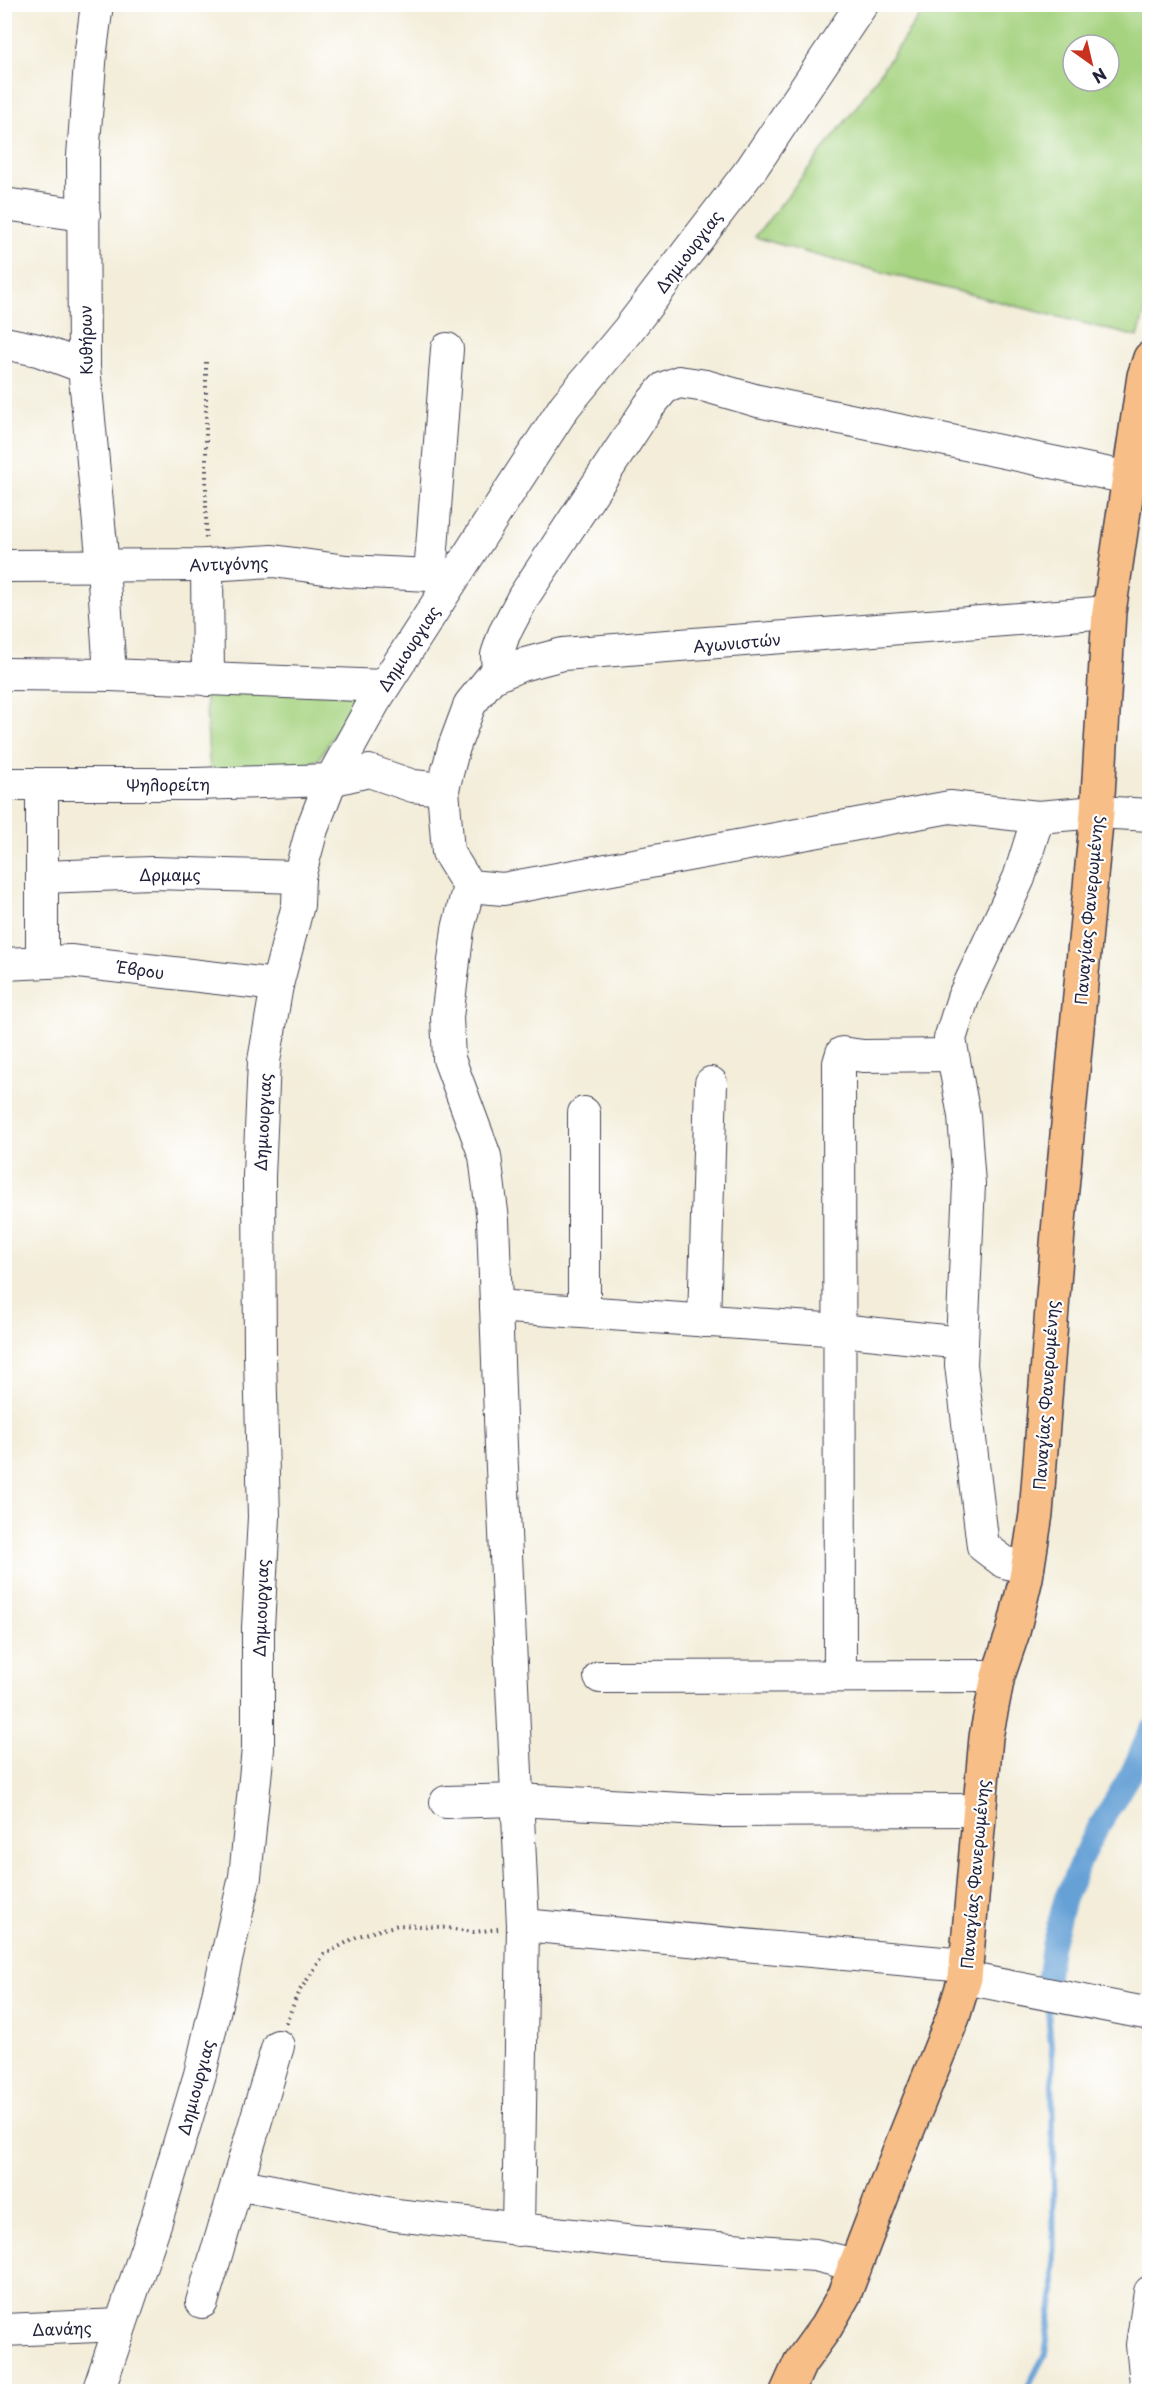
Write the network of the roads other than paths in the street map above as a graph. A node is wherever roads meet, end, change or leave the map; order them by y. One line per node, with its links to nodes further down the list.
1 (98, 4): 4 (street, Κυθήρων)
2 (862, 4): 13 (street, Δημιουργιας)
3 (4, 204): 4 (street)
4 (84, 214): 8 (street, Κυθήρων)
5 (4, 343): 8 (street)
6 (447, 350): 13 (street)
7 (1149, 358): 9 (main road, Παναγίας Φανερωμένης)
8 (84, 367): 12 (street, Κυθήρων)
9 (1129, 478): 14 (main road, Παναγίας Φανερωμένης); 17 (street)
10 (207, 564): 12 (street, Αντιγόνης); 13 (street, Αντιγόνης); 18 (street)
11 (4, 566): 12 (street, Αντιγόνης)
12 (103, 566): 16 (street, Κυθήρων)
13 (441, 578): 19 (street, Δημιουργιας)
14 (1109, 612): 17 (street, Αγωνιστών); 24 (main road, Παναγίας Φανερωμένης)
15 (4, 674): 16 (street)
16 (110, 675): 18 (street)
17 (498, 675): 23 (street, Αγωνιστών)
18 (208, 680): 19 (street)
19 (384, 686): 20 (street, Δημιουργιας)
20 (331, 780): 22 (street, Ψηλορείτη); 23 (street, Ψηλορείτη); 28 (street, Δημιουργιας)
21 (4, 784): 22 (street, Ψηλορείτη)
22 (42, 785): 27 (street)
23 (443, 789): 29 (street, Αγωνιστών)
24 (1097, 812): 25 (street); 26 (street); 41 (main road, Παναγίας Φανερωμένης)
25 (1149, 815)
26 (1038, 817): 29 (street); 33 (street)
27 (42, 877): 28 (street, Δρμαμς); 30 (street)
28 (299, 877): 32 (street, Δημιουργιας)
29 (469, 886): 36 (street)
30 (42, 962): 31 (street, Έβρου); 32 (street, Έβρου)
31 (4, 964)
32 (277, 985): 57 (street, Δημιουργιας)
33 (952, 1055): 39 (street); 40 (street)
34 (711, 1083): 38 (street)
35 (584, 1113): 37 (street)
36 (496, 1306): 37 (street); 45 (street)
37 (584, 1312): 38 (street)
38 (704, 1321): 39 (street)
39 (840, 1330): 40 (street); 42 (street)
40 (962, 1343): 41 (street)
41 (1028, 1568): 43 (main road, Παναγίας Φανερωμένης)
42 (840, 1676): 43 (street); 44 (street)
43 (998, 1676): 47 (main road, Παναγίας Φανερωμένης)
44 (600, 1677)
45 (517, 1800): 46 (street); 47 (street); 48 (street)
46 (446, 1802)
47 (979, 1810): 49 (main road, Παναγίας Φανερωμένης)
48 (523, 1925): 49 (street); 53 (street)
49 (965, 1971): 50 (street); 54 (main road, Παναγίας Φανερωμένης)
50 (1149, 2014)
51 (278, 2046): 52 (street)
52 (237, 2184): 53 (street); 56 (street)
53 (518, 2230): 54 (street)
54 (855, 2268): 60 (main road, Παναγίας Φανερωμένης)
55 (1149, 2292): 61 (street)
56 (202, 2302)
57 (120, 2325): 58 (street, Δανάης); 59 (street, Δημιουργιας)
58 (4, 2330)
59 (98, 2391)
60 (787, 2391)
61 (1148, 2391)

